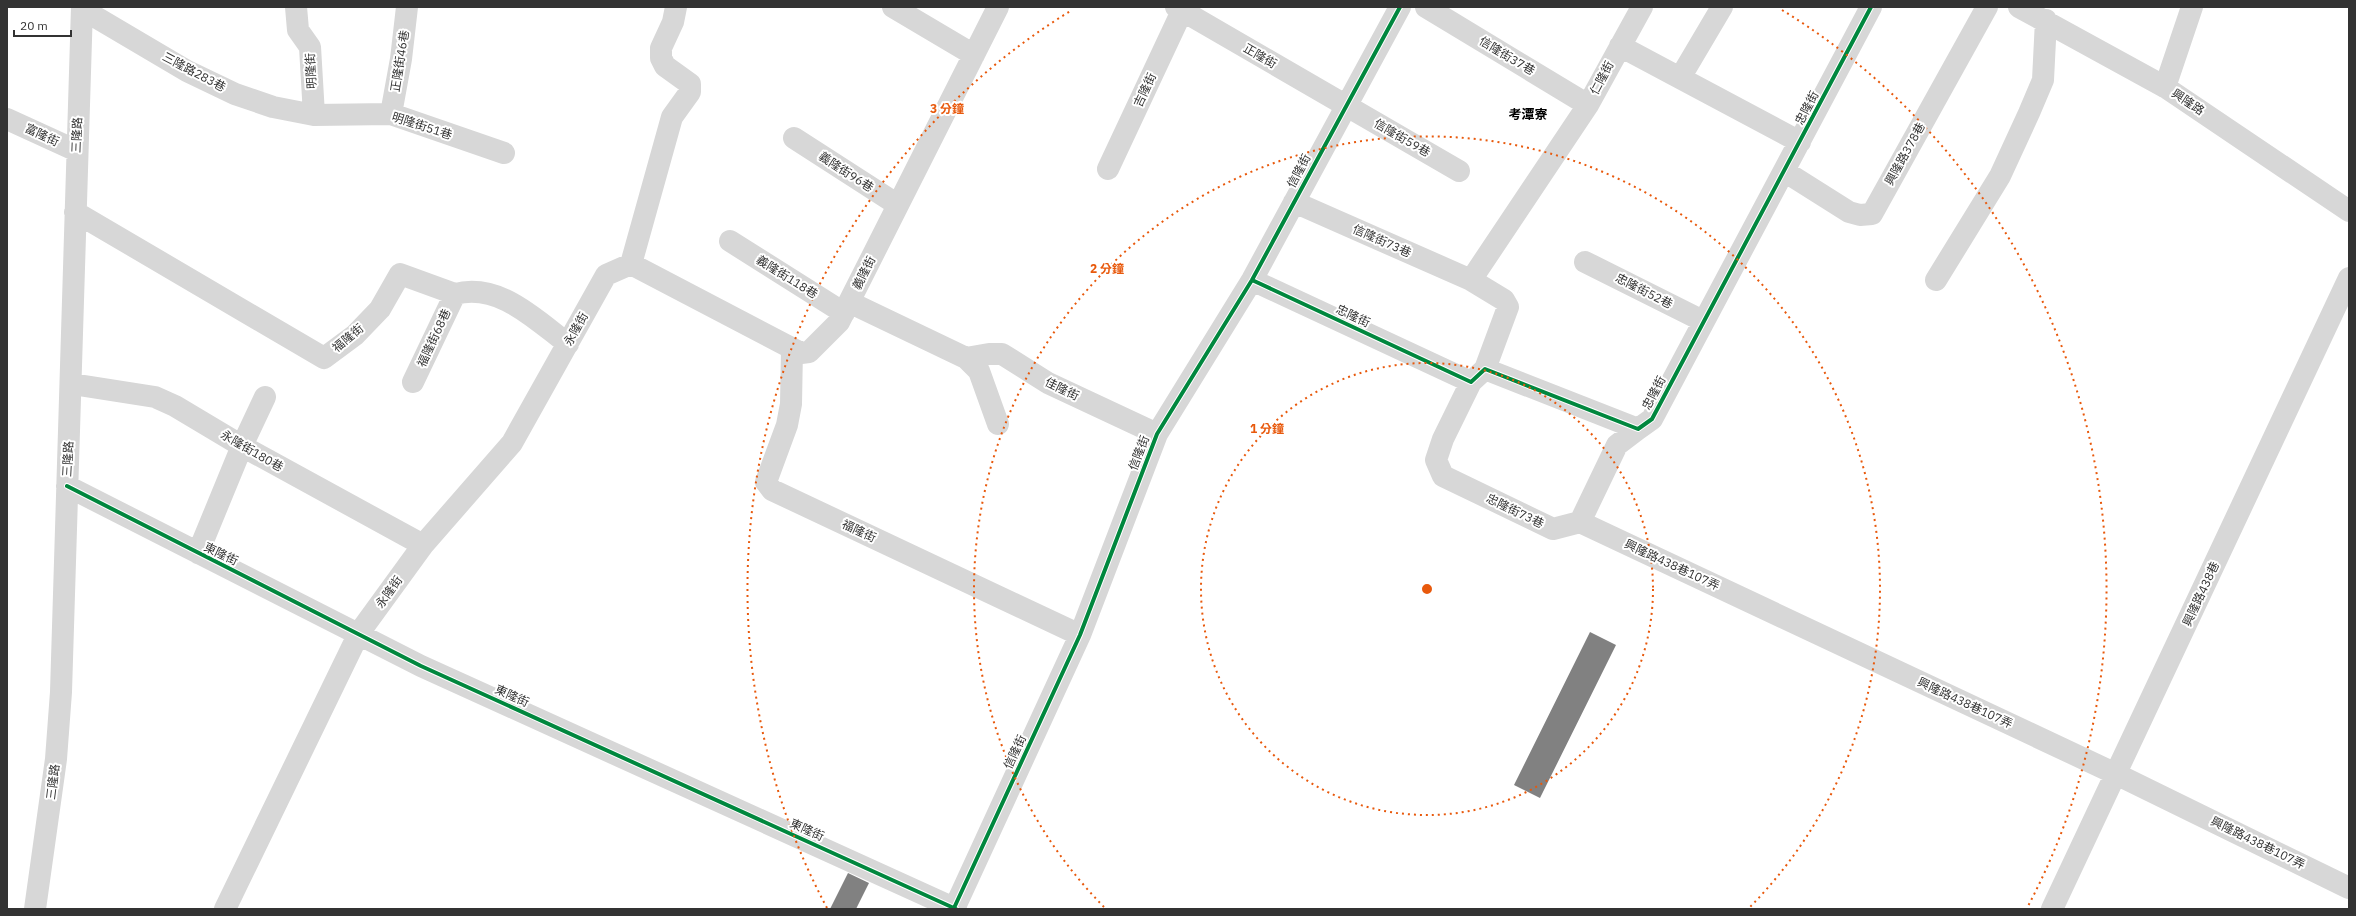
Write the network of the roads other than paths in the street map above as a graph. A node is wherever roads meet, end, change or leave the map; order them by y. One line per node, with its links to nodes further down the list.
1 (296, 7): 24 (street, 明隆街)
2 (407, 7): 23 (street, 正隆街46巷)
3 (676, 7): 39 (street)
4 (894, 7): 18 (street)
5 (998, 7): 18 (street, 義隆街)
6 (1400, 7): 21 (street, 信隆街)
7 (1426, 7): 22 (street, 信隆街37巷)
8 (1642, 7): 17 (street, 仁隆街)
9 (1722, 7): 19 (street)
10 (1871, 7): 27 (street, 忠隆街)
11 (1987, 7): 32 (street, 興隆路378巷)
12 (2019, 7): 16 (street, 興隆路)
13 (2192, 7): 20 (street)
14 (82, 8): 24 (street, 三隆路283巷); 28 (street, 三隆路)
15 (1179, 9): 21 (street, 正隆街); 30 (street, 吉隆街)
16 (2046, 20): 20 (street, 興隆路); 43 (street)
17 (1620, 46): 19 (street); 22 (street, 仁隆街)
18 (974, 55): 34 (street, 義隆街)
19 (1680, 78): 27 (street)
20 (2166, 87): 35 (street, 興隆路)
21 (1345, 104): 31 (street, 信隆街59巷); 33 (street, 信隆街)
22 (1588, 106): 42 (street, 仁隆街)
23 (391, 114): 24 (street, 明隆街51巷); 29 (street, 明隆街51巷)
24 (314, 115)
25 (7, 119): 28 (street, 富隆街)
26 (794, 138): 34 (street, 義隆街96巷)
27 (1800, 142): 32 (street, 忠隆街)
28 (77, 151): 36 (street, 三隆路)
29 (504, 153)
30 (1108, 169)
31 (1459, 171)
32 (1784, 171): 46 (street, 忠隆街)
33 (1294, 202): 41 (street, 信隆街); 42 (street, 信隆街73巷)
34 (898, 205): 45 (street, 義隆街)
35 (2349, 211)
36 (75, 212): 44 (street, 福隆街); 52 (street, 三隆路)
37 (730, 241): 45 (street, 義隆街118巷)
38 (1585, 262): 46 (street, 忠隆街52巷)
39 (630, 264): 47 (street, 永隆街); 48 (street, 義隆街)
40 (2349, 278): 64 (street, 興隆路438巷)
41 (1252, 280): 50 (street, 忠隆街); 56 (street, 信隆街)
42 (1471, 280): 50 (street, 信隆街73巷)
43 (1936, 280)
44 (455, 294): 47 (street, 福隆街); 51 (street, 福隆街68巷)
45 (846, 308): 48 (street, 義隆街); 49 (street)
46 (1703, 321): 55 (street, 忠隆街)
47 (568, 344): 60 (street, 永隆街)
48 (792, 349): 63 (street, 福隆街)
49 (966, 358): 54 (street); 56 (street, 佳隆街)
50 (1478, 376): 55 (street, 忠隆街); 59 (street, 忠隆街73巷)
51 (413, 382)
52 (72, 384): 57 (street, 永隆街180巷); 58 (street, 三隆路)
53 (264, 397): 57 (street)
54 (998, 424)
55 (1638, 429): 59 (street)
56 (1157, 434): 63 (street, 信隆街)
57 (242, 446): 60 (street, 永隆街180巷); 61 (street)
58 (67, 486): 61 (street, 東隆街); 66 (street, 三隆路)
59 (1580, 522): 64 (street, 興隆路438巷107弄)
60 (423, 545): 62 (street, 永隆街)
61 (198, 554): 62 (street, 東隆街)
62 (359, 633): 67 (street, 永隆街); 68 (street, 東隆街)
63 (1080, 634): 68 (street, 信隆街)
64 (2116, 774): 65 (street, 興隆路438巷107弄); 69 (street, 興隆路438巷)
65 (2349, 888)
66 (35, 909)
67 (225, 909)
68 (955, 909)
69 (2052, 909)

